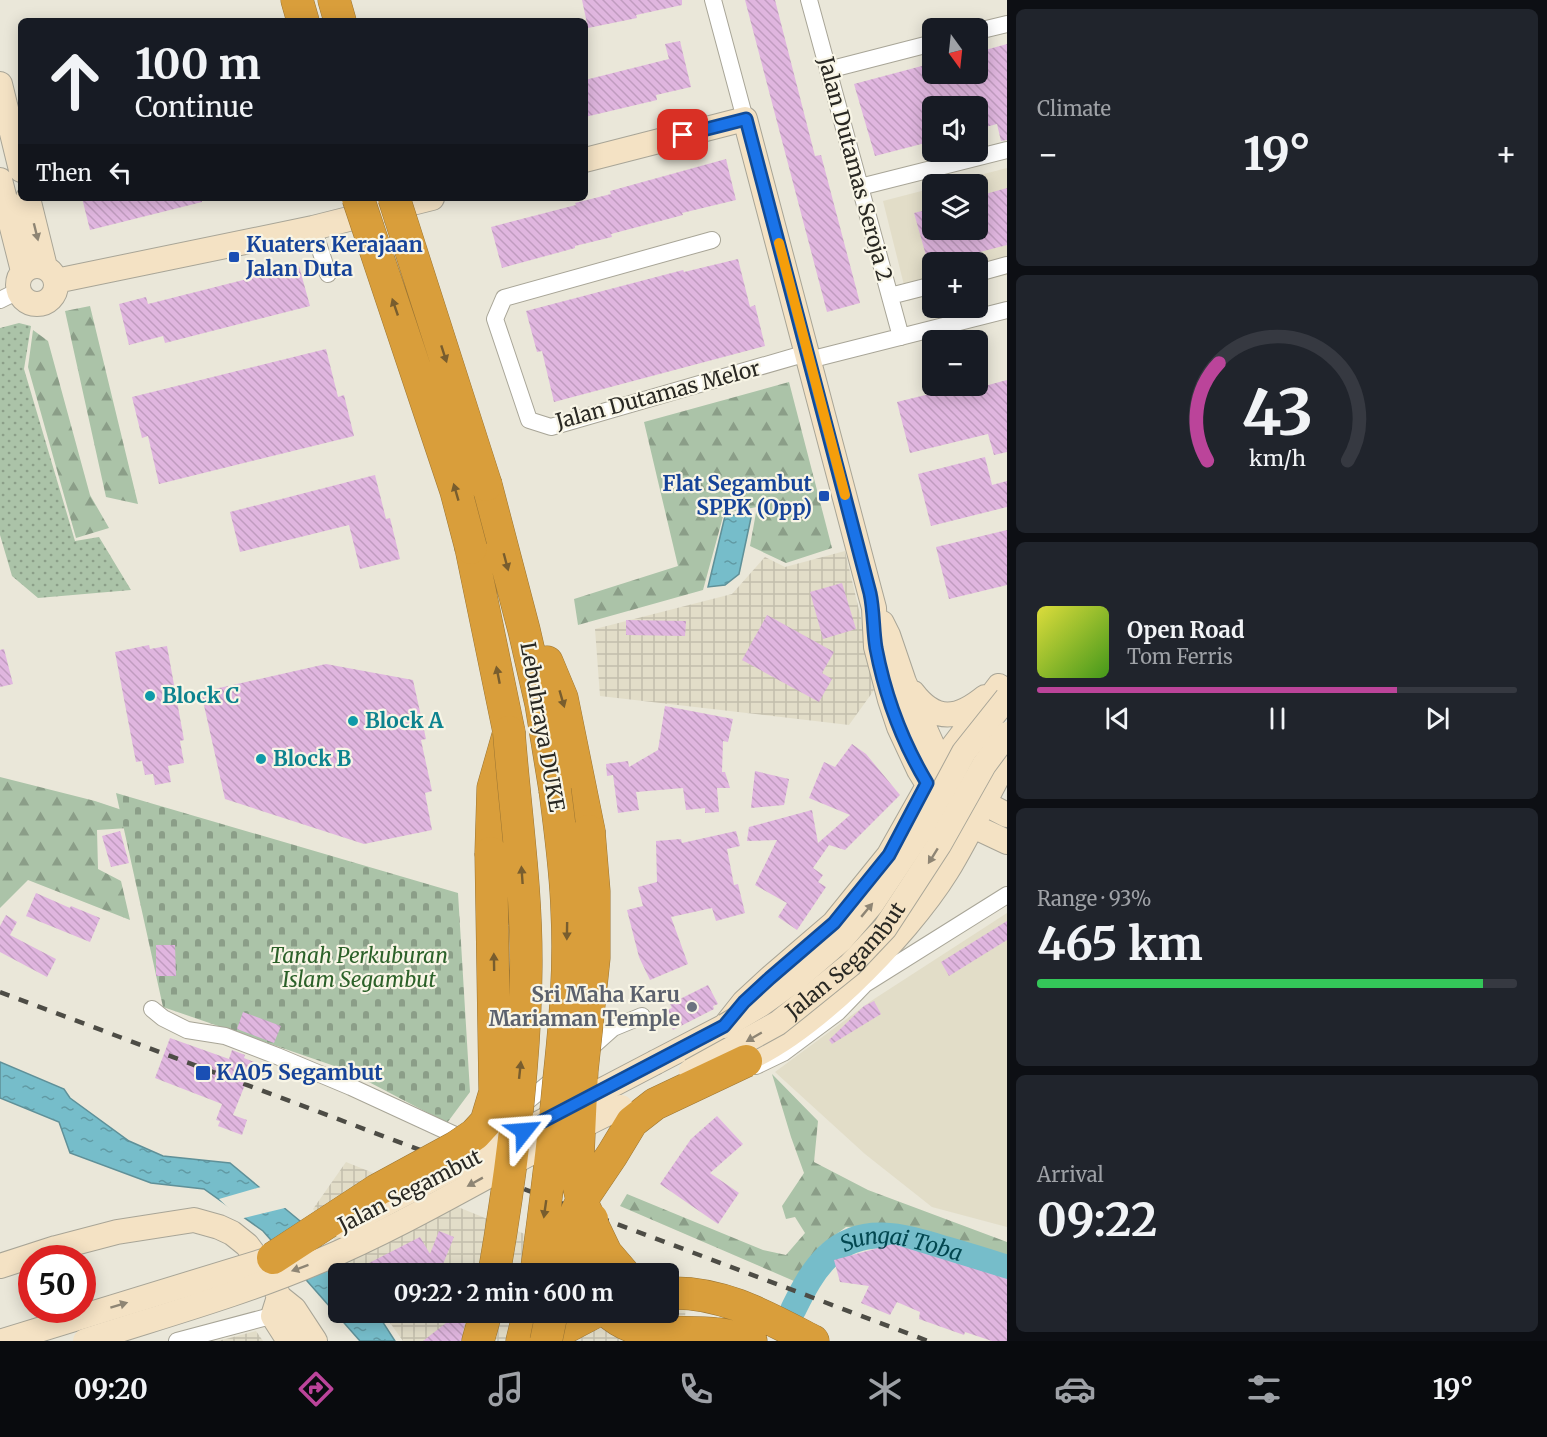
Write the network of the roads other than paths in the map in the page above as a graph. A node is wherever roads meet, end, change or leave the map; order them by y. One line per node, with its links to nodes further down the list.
1 (297, 0): 5 (highway)
2 (334, 0): 6 (highway)
3 (713, 0): 12 (street)
4 (809, 0): 10 (street, Jalan Dutamas Seroja 2)
5 (302, 18)
6 (339, 18)
7 (1007, 24): 8 (street)
8 (988, 29)
9 (922, 46): 10 (street)
10 (828, 70): 17 (street, Jalan Dutamas Seroja 2)
11 (0, 84): 14 (main road)
12 (746, 119): 15 (main road); 32 (main road)
13 (1007, 150): 17 (street)
14 (18, 158)
15 (588, 159)
16 (0, 180): 27 (main road)
17 (860, 187): 29 (street, Jalan Dutamas Seroja 2)
18 (28, 201): 27 (main road, one-way to 27)
19 (359, 201): 38 (highway, Lebuhraya DUKE, one-way to 19, bridge)
20 (395, 201): 34 (highway, Lebuhraya DUKE, one-way to 34, bridge)
21 (420, 201): 22 (main road)
22 (313, 228): 26 (street); 27 (main road)
23 (712, 240): 32 (street, Jalan Dutamas Melor)
24 (1007, 265): 25 (street)
25 (988, 270)
26 (328, 274)
27 (28, 282)
28 (922, 288): 29 (street)
29 (890, 296): 31 (street, Jalan Dutamas Seroja 2)
30 (1007, 310): 31 (street)
31 (901, 337): 32 (street)
32 (808, 356): 33 (main road)
33 (874, 608): 35 (main road); 42 (main road)
34 (524, 630): 58 (highway, Lebuhraya DUKE, one-way to 58, bridge); 61 (highway, one-way to 61, bridge)
35 (904, 682): 36 (main road); 41 (main road)
36 (1005, 687): 37 (main road); 41 (main road); 51 (main road, Jalan Segambut, one-way to 36, bridge)
37 (1007, 716)
38 (510, 732): 56 (highway, one-way to 38, bridge); 57 (highway, Lebuhraya DUKE, one-way to 38, bridge)
39 (1007, 734): 53 (main road, Jalan Segambut, one-way to 53, bridge)
40 (1007, 759): 43 (main road)
41 (942, 761): 42 (main road); 43 (main road)
42 (927, 783): 44 (main road); 46 (main road)
43 (984, 803): 45 (main road); 46 (main road)
44 (913, 810): 46 (main road); 51 (main road)
45 (1007, 815)
46 (968, 835): 47 (main road); 52 (main road)
47 (1007, 842)
48 (1007, 895): 54 (street)
49 (152, 1009): 54 (street)
50 (642, 1016): 54 (street)
51 (724, 1026): 56 (main road, Jalan Segambut, bridge)
52 (746, 1061): 53 (main road, bridge); 55 (highway, bridge)
53 (621, 1107): 72 (main road, Jalan Segambut, one-way to 72, bridge)
54 (481, 1143)
55 (612, 1155): 59 (highway, bridge); 60 (highway, bridge)
56 (273, 1258): 71 (main road, Jalan Segambut, one-way to 56, bridge)
57 (496, 1263)
58 (537, 1263)
59 (562, 1263)
60 (585, 1263)
61 (615, 1263)
62 (0, 1266): 65 (main road)
63 (679, 1294): 82 (highway)
64 (679, 1304): 81 (highway)
65 (282, 1307): 73 (street); 74 (main road); 75 (main road)
66 (483, 1323): 76 (highway)
67 (526, 1323): 77 (highway)
68 (550, 1323): 79 (highway, bridge)
69 (574, 1323): 78 (highway)
70 (622, 1323): 80 (highway)
71 (3, 1341)
72 (85, 1341)
73 (177, 1341)
74 (289, 1341)
75 (315, 1341)
76 (478, 1341)
77 (522, 1341)
78 (540, 1341)
79 (546, 1341)
80 (751, 1341)
81 (765, 1341)
82 (813, 1341)

